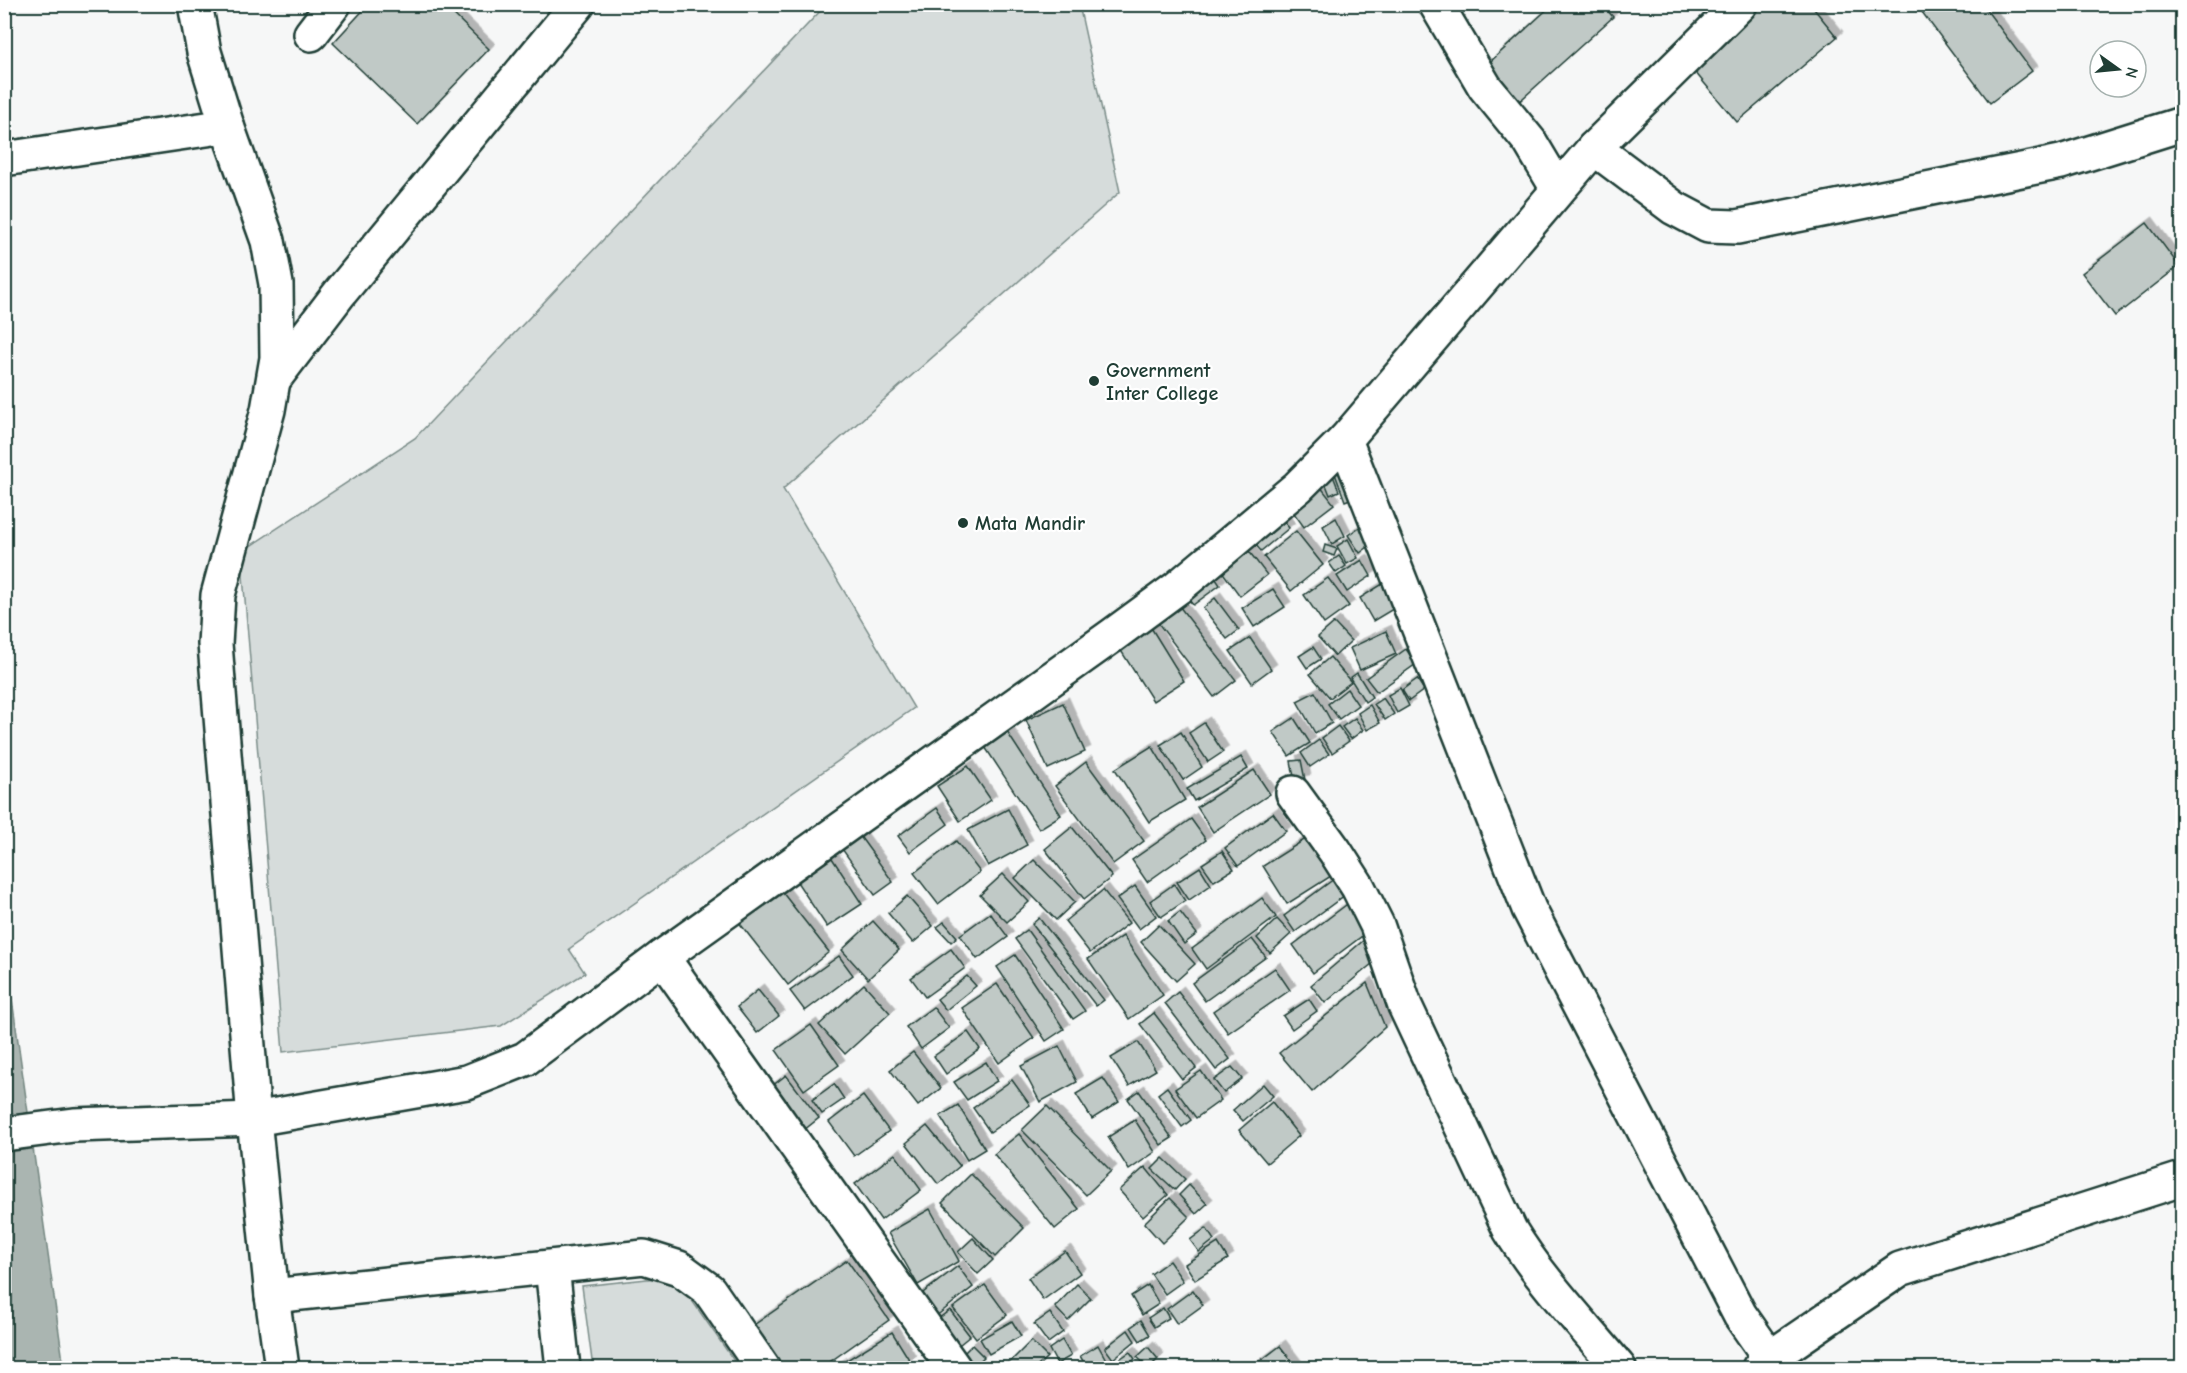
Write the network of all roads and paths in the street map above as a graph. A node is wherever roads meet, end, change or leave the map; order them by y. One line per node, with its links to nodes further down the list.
1 (195, 4): 8 (street)
2 (334, 4): 6 (street)
3 (578, 4): 12 (street)
4 (1436, 4): 11 (street)
5 (1740, 4): 9 (street)
6 (311, 34)
7 (2182, 124): 9 (street)
8 (227, 126): 10 (street); 12 (street)
9 (1594, 148): 11 (street)
10 (4, 159)
11 (1558, 189): 13 (street)
12 (274, 379): 16 (street)
13 (1345, 440): 15 (street); 21 (street)
14 (1293, 793): 26 (street)
15 (662, 957): 16 (street); 25 (street)
16 (254, 1119): 17 (street); 20 (street)
17 (4, 1134)
18 (2182, 1179): 21 (street)
19 (552, 1267): 20 (street); 23 (street); 24 (street)
20 (272, 1296): 22 (street)
21 (1764, 1363)
22 (282, 1368)
23 (563, 1368)
24 (763, 1368)
25 (954, 1368)
26 (1619, 1368)

